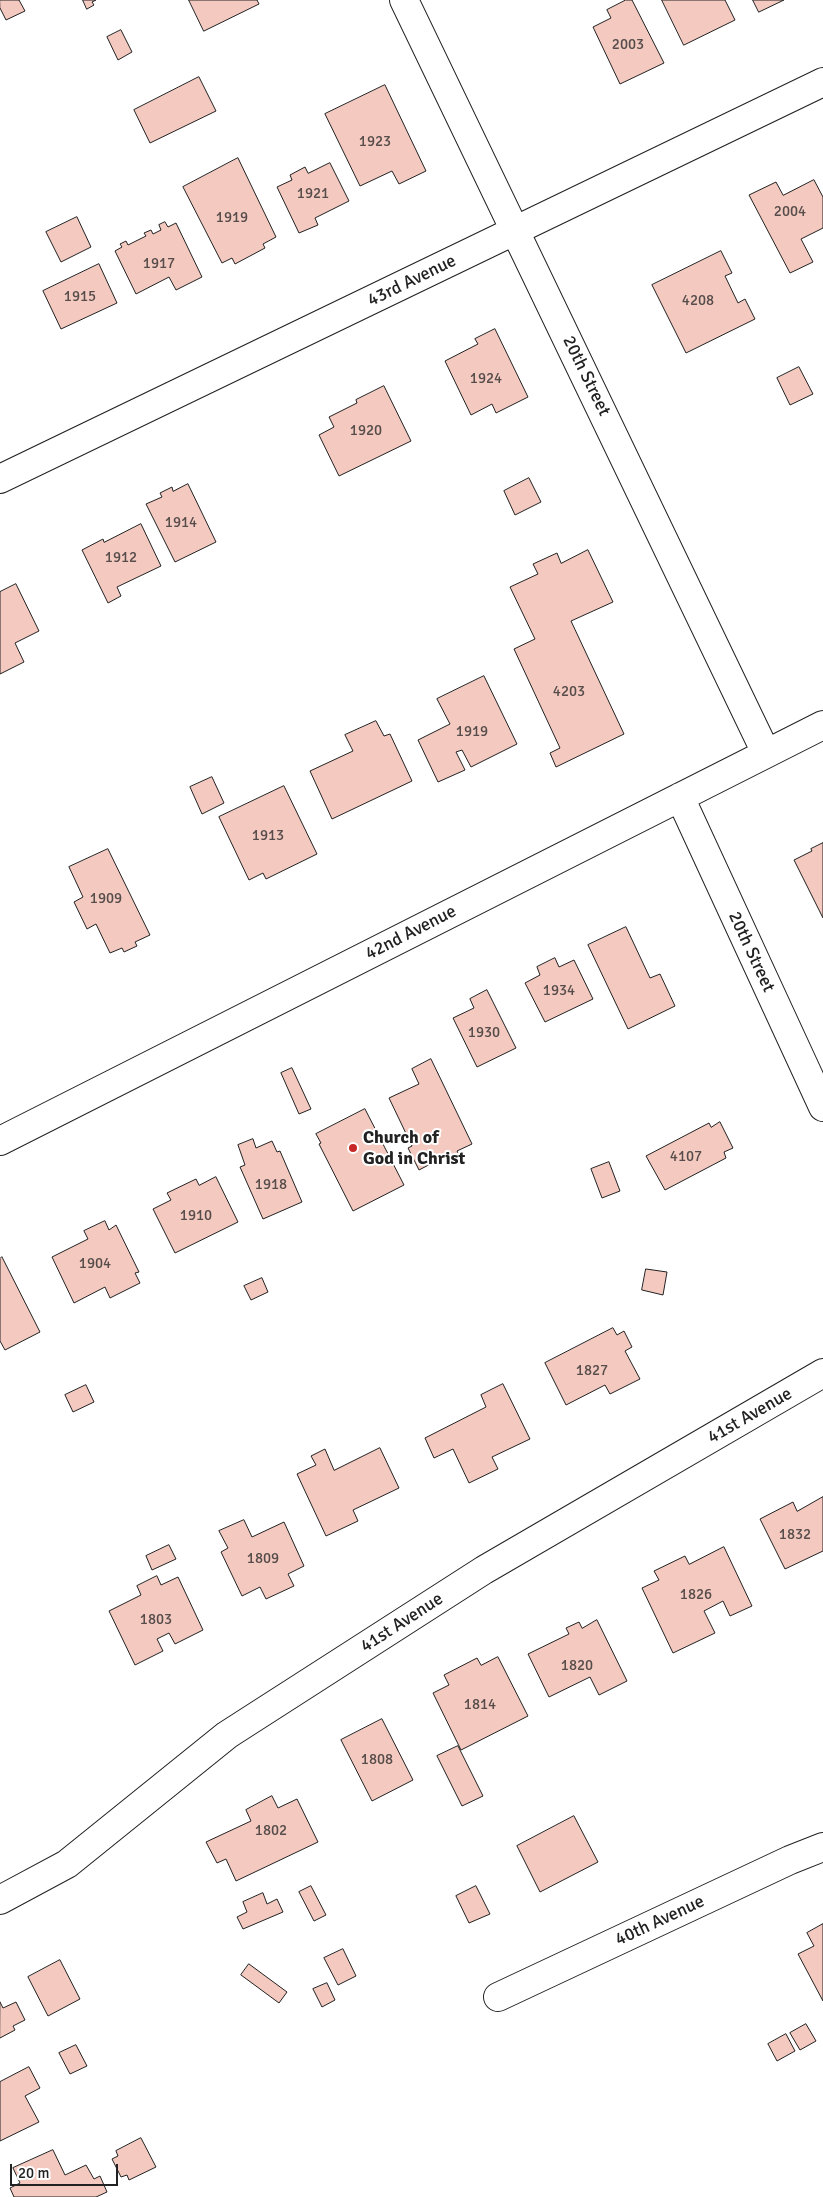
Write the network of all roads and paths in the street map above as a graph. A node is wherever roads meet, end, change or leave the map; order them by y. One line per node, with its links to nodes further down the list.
1 (404, 0): 3 (street, 20th Street)
2 (823, 82): 3 (street, 43rd Avenue)
3 (517, 231): 4 (street, 43rd Avenue); 6 (street, 20th Street)
4 (0, 479)
5 (823, 725): 6 (street, 42nd Avenue)
6 (766, 753): 7 (street, 42nd Avenue)
7 (680, 797): 8 (street, 20th Street); 9 (street, 42nd Avenue)
8 (823, 1107)
9 (0, 1141)
10 (823, 1373): 12 (street, 41st Avenue)
11 (823, 1847): 13 (street, 40th Avenue)
12 (0, 1900)
13 (498, 1997)

